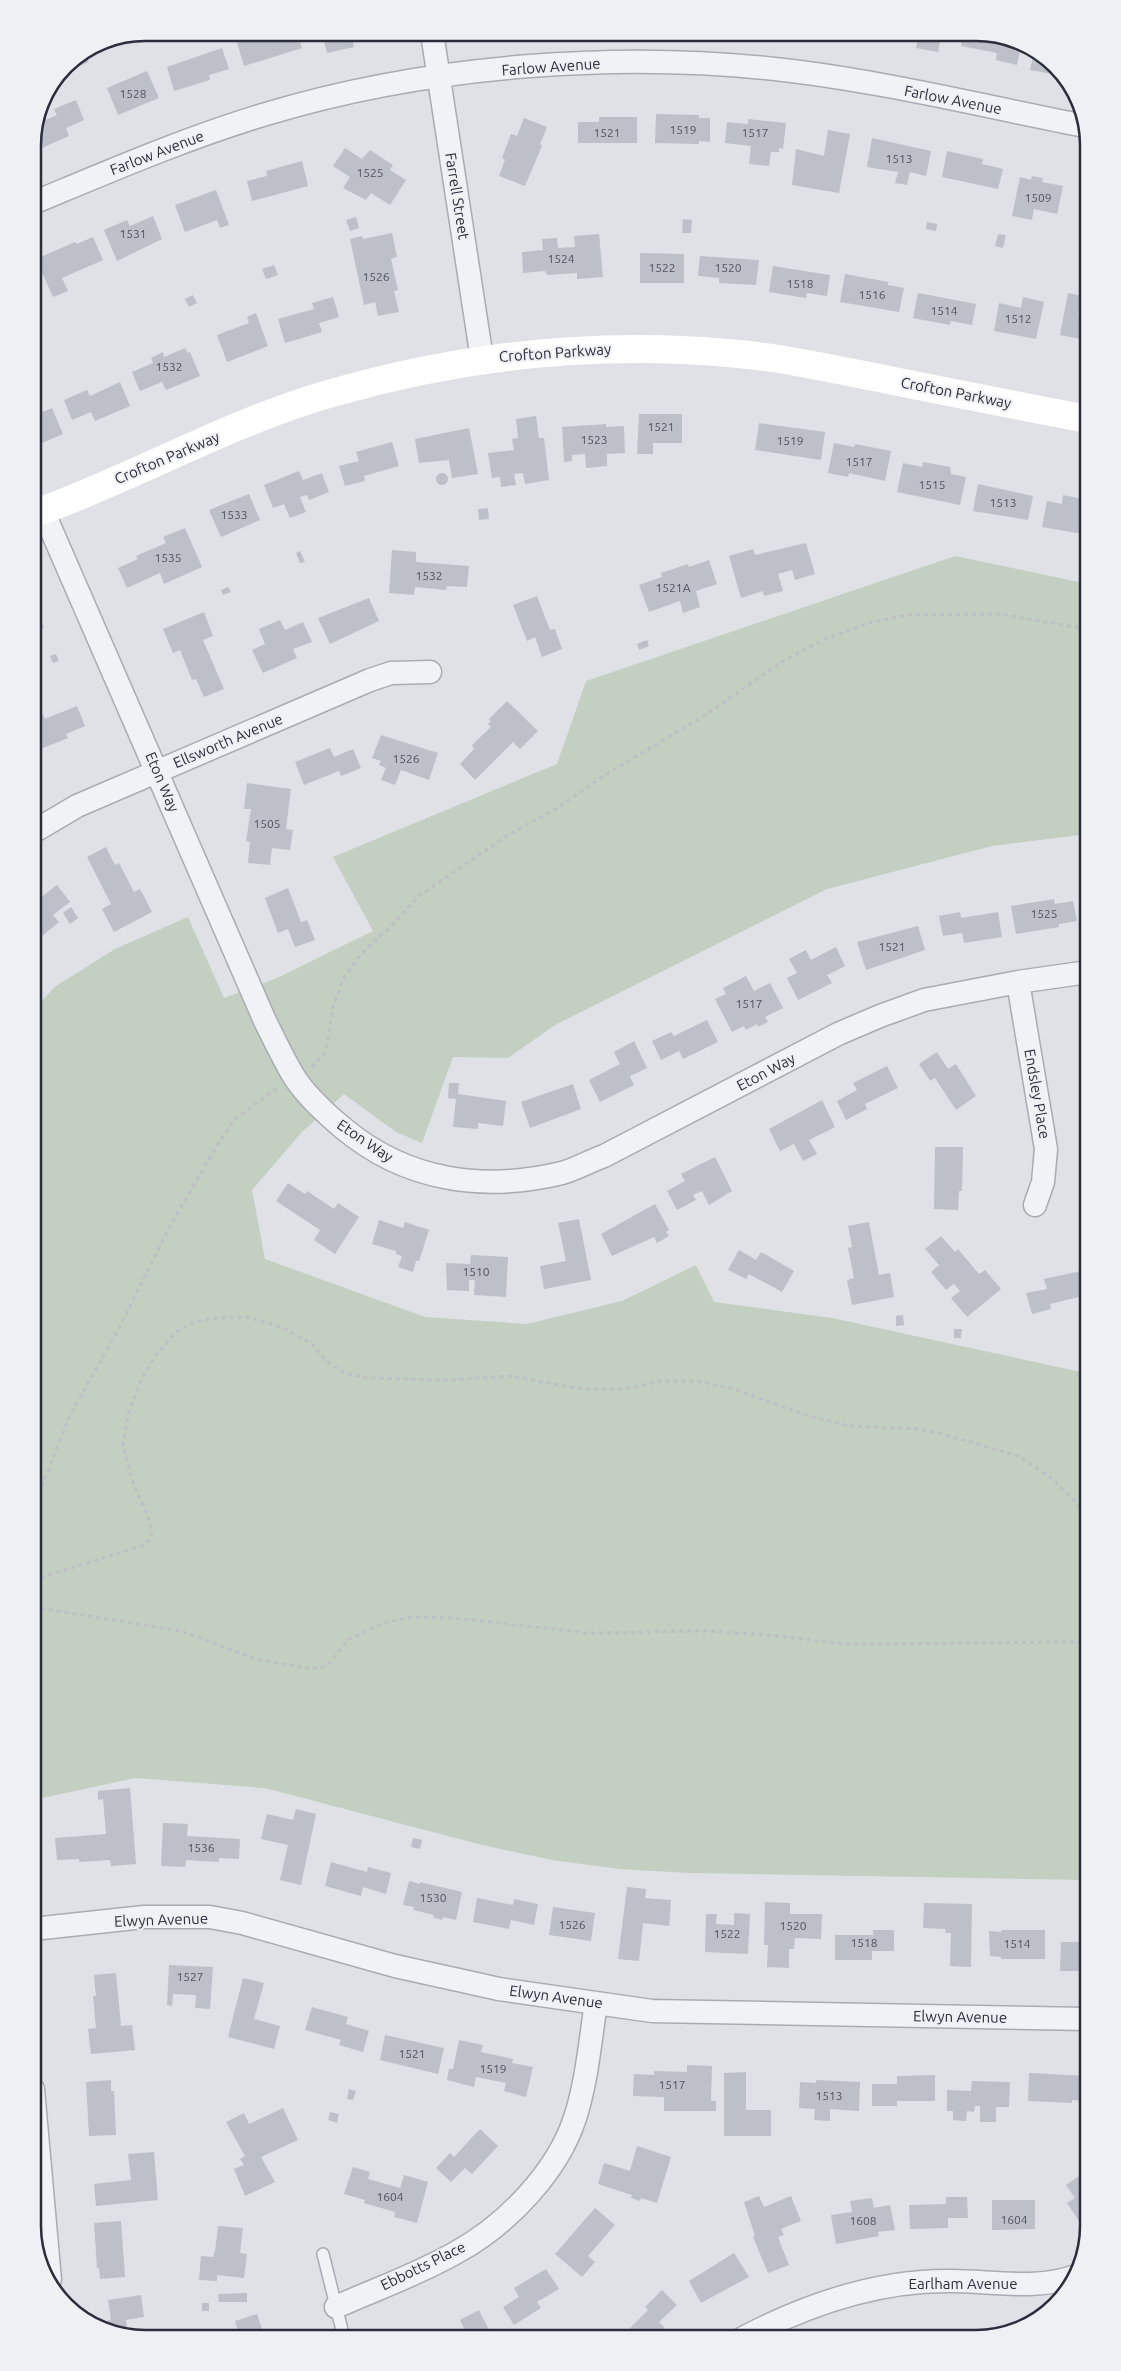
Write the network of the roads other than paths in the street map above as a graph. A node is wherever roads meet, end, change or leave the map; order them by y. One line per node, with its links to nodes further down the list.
1 (433, 41): 2 (street, Farrell Street)
2 (439, 77): 3 (street, Farlow Avenue); 4 (street, Farlow Avenue); 5 (street, Farrell Street)
3 (1078, 125)
4 (41, 199)
5 (482, 359): 6 (street, Crofton Parkway); 7 (street, Crofton Parkway)
6 (1080, 417)
7 (41, 512)
8 (41, 525): 10 (street, Eton Way)
9 (430, 672): 10 (street, Ellsworth Avenue)
10 (158, 771): 11 (street, Ellsworth Avenue); 13 (street, Eton Way)
11 (41, 827)
12 (1080, 973): 13 (street, Eton Way)
13 (1018, 982): 14 (street, Endsley Place)
14 (1036, 1205)
15 (41, 1928): 16 (street, Elwyn Avenue)
16 (596, 2003): 17 (street, Elwyn Avenue); 22 (street, Ebbotts Place)
17 (1080, 2019)
18 (41, 2184): 20 (street)
19 (323, 2254): 22 (lane)
20 (49, 2265)
21 (1065, 2278): 24 (street, Earlham Avenue)
22 (336, 2307): 23 (lane)
23 (342, 2330)
24 (758, 2330)

